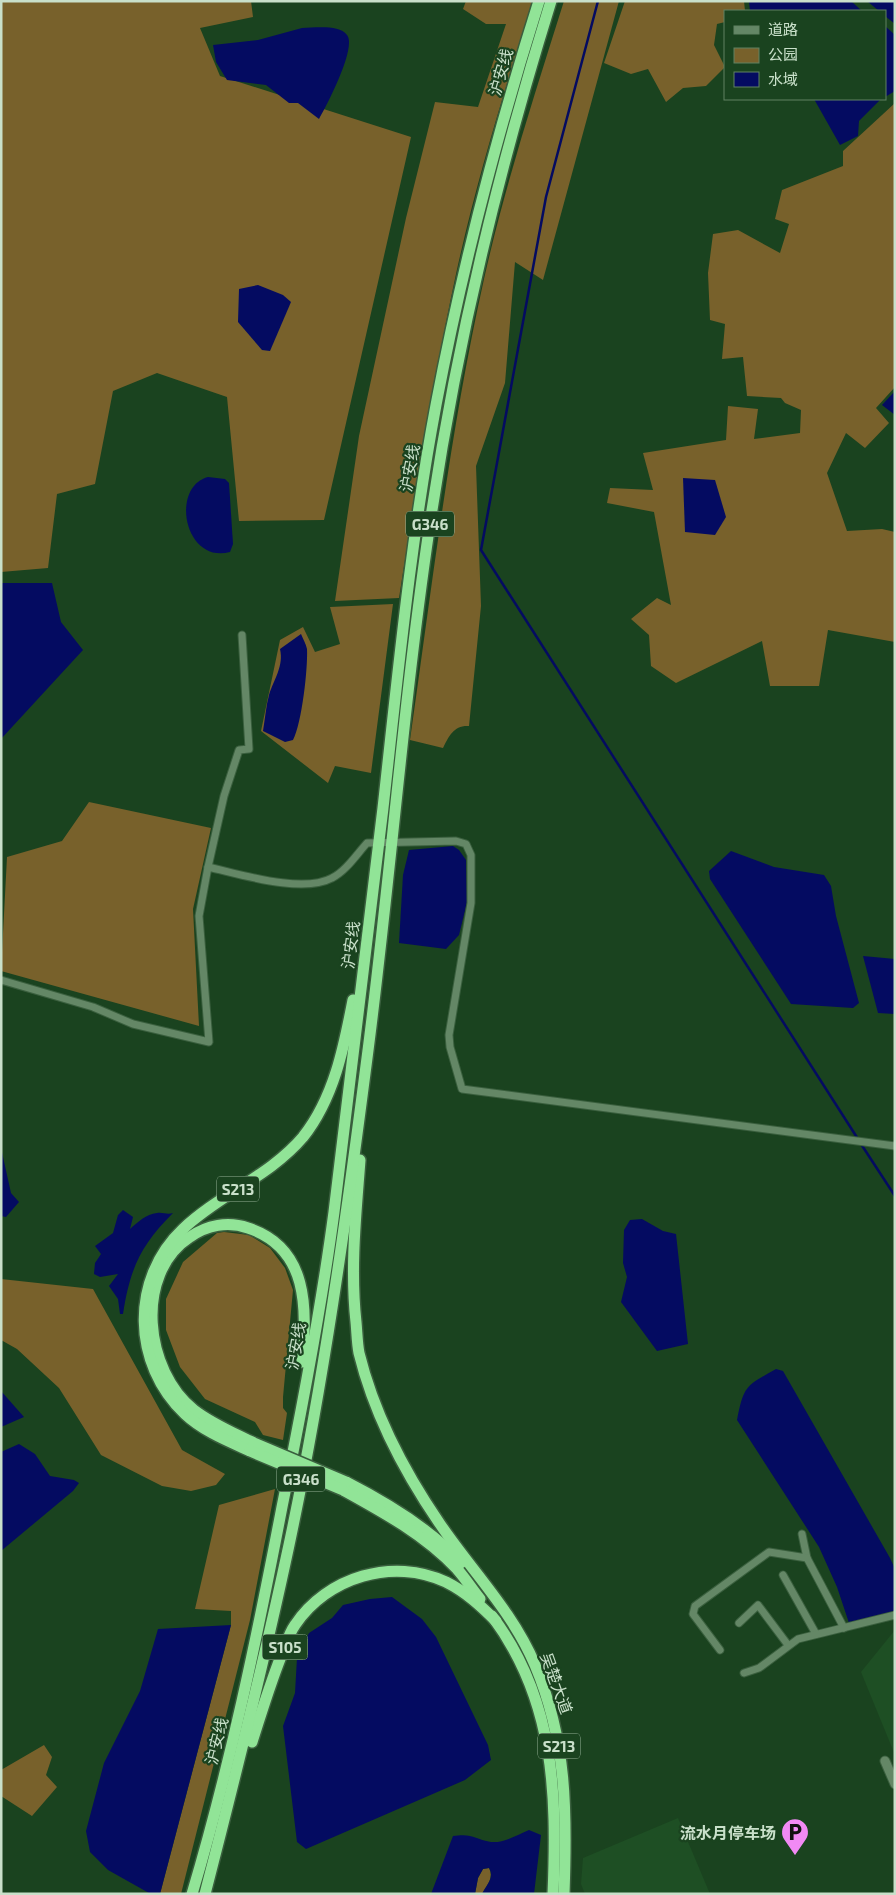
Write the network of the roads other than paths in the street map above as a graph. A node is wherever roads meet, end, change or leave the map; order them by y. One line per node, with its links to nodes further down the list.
1 (539, 1): 5 (highway, 沪安线 / G346)
2 (551, 1): 4 (highway, 沪安线 / G346)
3 (242, 635): 6 (street)
4 (392, 842): 5 (street); 9 (highway, 沪安线 / G346); 10 (street)
5 (379, 843): 6 (street); 7 (highway, 沪安线 / G346)
6 (208, 867): 8 (street)
7 (374, 882): 11 (highway, 沪安线 / G346); 12 (highway, S213)
8 (1, 980)
9 (367, 1058): 17 (highway); 29 (highway, 沪安线 / G346)
10 (895, 1146)
11 (294, 1446): 12 (highway); 28 (highway, 沪安线 / G346)
12 (252, 1447): 13 (highway, S213, bridge)
13 (345, 1486): 17 (highway); 19 (highway)
14 (802, 1534): 15 (street)
15 (807, 1558): 21 (street); 24 (street)
16 (783, 1575): 22 (street)
17 (502, 1610): 31 (highway, 吴楚大道 / S213)
18 (895, 1615): 21 (street)
19 (496, 1621): 29 (highway, S105); 30 (highway, 吴楚大道 / S213)
20 (739, 1623): 23 (street)
21 (844, 1628): 22 (street)
22 (816, 1634): 23 (street)
23 (788, 1645): 25 (street)
24 (720, 1650)
25 (744, 1673)
26 (885, 1761): 27 (street)
27 (895, 1784)
28 (192, 1894)
29 (205, 1894)
30 (553, 1894)
31 (564, 1894)

